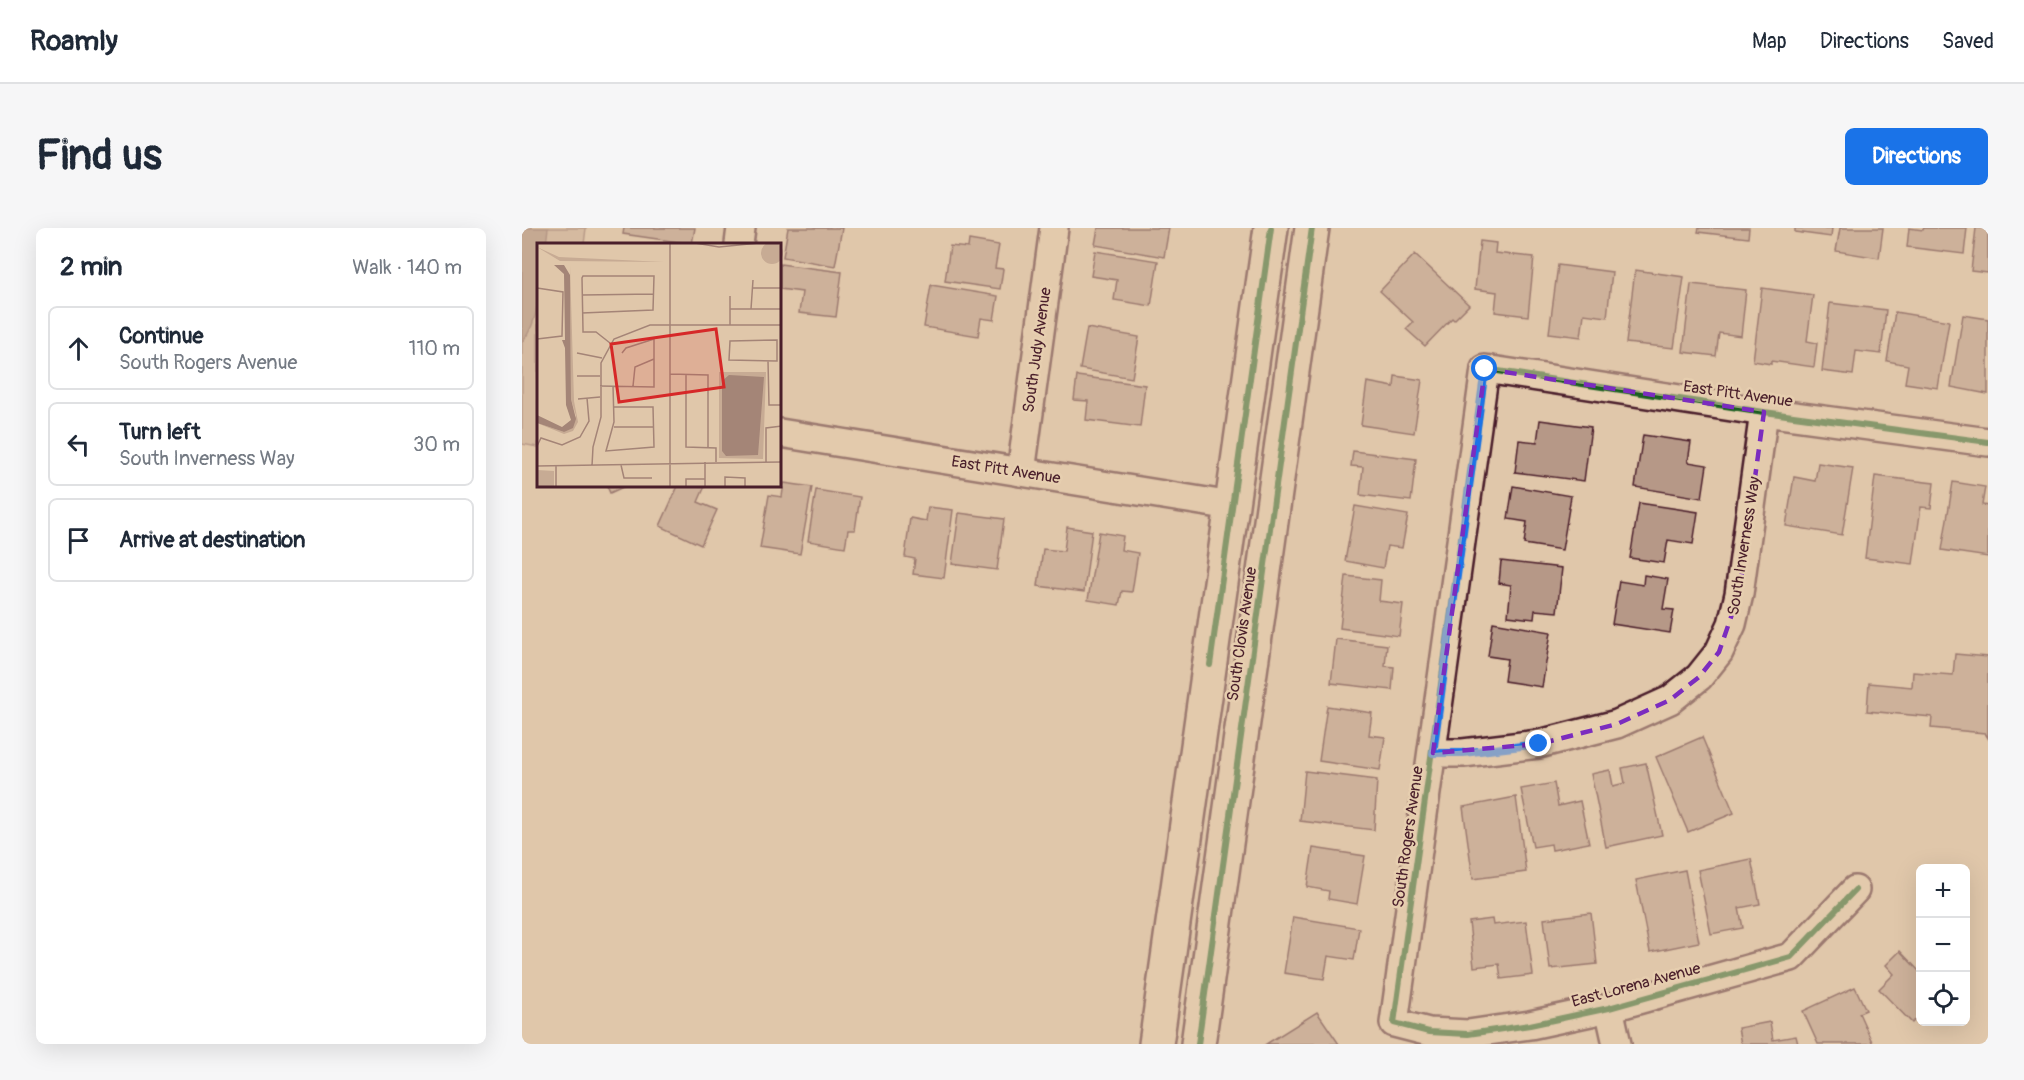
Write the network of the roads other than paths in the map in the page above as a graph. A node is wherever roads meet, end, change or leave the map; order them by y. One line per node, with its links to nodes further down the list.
1 (741, 228): 5 (street)
2 (1054, 228): 10 (street, South Judy Avenue)
3 (1271, 228): 11 (main road, South Clovis Avenue)
4 (1312, 228): 12 (main road, South Clovis Avenue)
5 (739, 243)
6 (1485, 369): 7 (street, East Pitt Avenue); 13 (street, South Rogers Avenue)
7 (1764, 412): 9 (street, East Pitt Avenue); 13 (street, South Inverness Way)
8 (782, 433): 10 (street, East Pitt Avenue)
9 (1988, 442)
10 (1021, 472): 11 (street, East Pitt Avenue)
11 (1232, 506): 12 (main road); 17 (main road, South Clovis Avenue)
12 (1241, 734): 18 (main road, South Clovis Avenue)
13 (1433, 753): 16 (street, South Rogers Avenue)
14 (1855, 890): 15 (street, East Lorena Avenue)
15 (1609, 1008): 16 (street, East Lorena Avenue); 19 (street)
16 (1394, 1023)
17 (1156, 1044)
18 (1198, 1044)
19 (1617, 1044)

